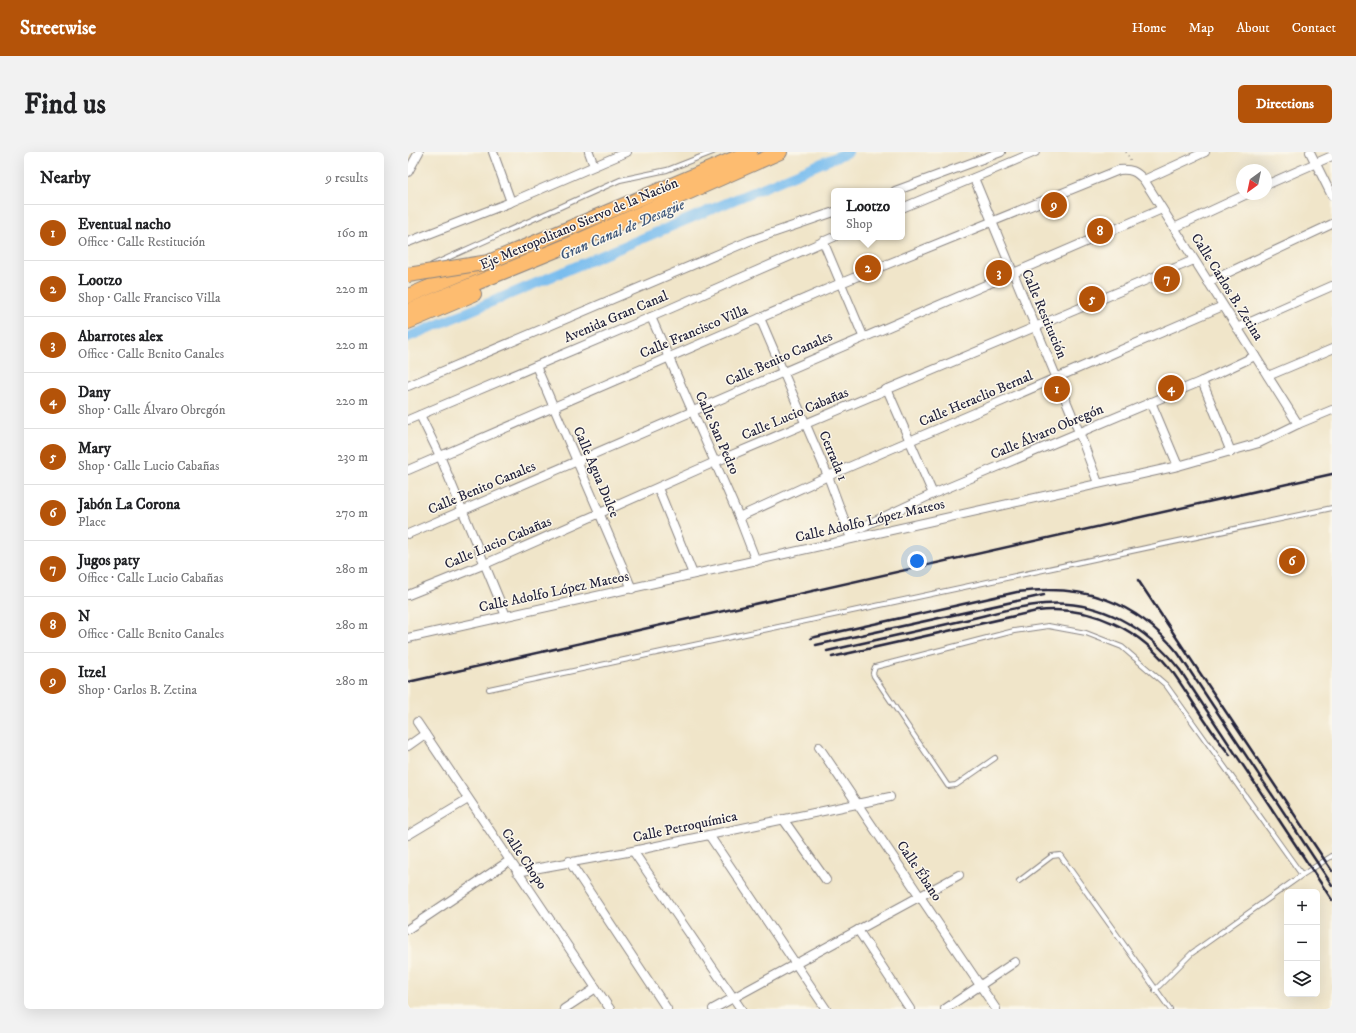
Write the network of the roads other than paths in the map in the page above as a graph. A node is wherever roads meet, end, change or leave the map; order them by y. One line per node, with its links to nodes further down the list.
1 (419, 152): 16 (street)
2 (493, 152): 23 (street)
3 (588, 152): 14 (street)
4 (627, 152): 14 (street)
5 (713, 152): 37 (lane)
6 (750, 152): 35 (highway, Eje Metropolitano Siervo de la Nación)
7 (780, 152): 33 (highway, Eje Metropolitano Siervo de la Nación)
8 (1001, 152): 20 (street)
9 (1035, 152): 17 (street)
10 (1205, 152): 18 (street)
11 (1310, 152): 13 (street)
12 (1332, 156): 13 (street)
13 (1315, 163): 19 (street); 21 (street)
14 (594, 166): 23 (street)
15 (1130, 169): 18 (street, Calle Carlos B. Zetina); 27 (street, Calle Francisco Villa)
16 (408, 172)
17 (974, 178): 24 (street); 27 (street, Calle Restitución)
18 (1144, 180): 25 (street, Calle Carlos B. Zetina)
19 (1272, 182)
20 (903, 188)
21 (1332, 196)
22 (1236, 199): 29 (street)
23 (511, 202): 32 (street)
24 (905, 207)
25 (1162, 208): 29 (street, Calle Carlos B. Zetina); 36 (street, Calle Benito Canales)
26 (831, 213): 58 (street)
27 (991, 221): 36 (street, Calle Restitución); 39 (street, Calle Francisco Villa)
28 (1332, 224): 38 (street)
29 (1174, 228): 34 (street, Calle Carlos B. Zetina)
30 (831, 238): 31 (street, Avenida Gran Canal)
31 (823, 241): 39 (street); 44 (street, Avenida Gran Canal)
32 (408, 242)
33 (535, 258): 43 (highway, Eje Metropolitano Siervo de la Nación); 46 (highway)
34 (1194, 260): 38 (street, Calle Carlos B. Zetina); 47 (street, Calle Lucio Cabañas)
35 (489, 262): 37 (highway, bridge); 41 (highway, Eje Metropolitano Siervo de la Nación, bridge)
36 (1012, 273): 47 (street, Calle Restitución); 49 (street, Calle Benito Canales)
37 (408, 275)
38 (1208, 282): 42 (street, Calle Carlos B. Zetina)
39 (842, 283): 45 (street, Calle Francisco Villa); 49 (street)
40 (1332, 286): 48 (street)
41 (408, 296)
42 (1223, 306): 48 (street, Calle Carlos B. Zetina); 56 (street, Calle Heraclio Bernal)
43 (408, 311)
44 (651, 317): 52 (street, Calle San Pedro); 53 (street, Avenida Gran Canal)
45 (760, 318): 52 (street, Calle Francisco Villa); 54 (street, Cerrada 1)
46 (408, 322)
47 (1036, 328): 56 (street, Calle Restitución); 59 (street, Calle Lucio Cabañas)
48 (1237, 328): 51 (street, Calle Carlos B. Zetina)
49 (863, 336): 54 (street, Calle Benito Canales)
50 (1332, 349): 55 (street)
51 (1255, 356): 55 (street, Calle Carlos B. Zetina); 57 (street, Calle Álvaro Obregón)
52 (670, 357): 61 (street, Calle Francisco Villa); 63 (street, Calle San Pedro)
53 (536, 366): 61 (street, Calle Agua Dulce); 64 (street, Avenida Gran Canal)
54 (783, 371): 63 (street, Calle Benito Canales); 66 (street, Cerrada 1)
55 (1268, 376): 67 (street, Calle Carlos B. Zetina)
56 (1057, 378): 68 (street, Calle Restitución); 69 (street, Calle Heraclio Bernal)
57 (1202, 381): 60 (street, Calle Álvaro Obregón); 70 (street)
58 (408, 386)
59 (887, 389): 66 (street, Calle Lucio Cabañas); 69 (street)
60 (1151, 402): 68 (street, Calle Álvaro Obregón); 74 (street)
61 (554, 407): 71 (street, Calle Francisco Villa); 72 (street, Calle Agua Dulce)
62 (1332, 410): 67 (street, Calle Adolfo López Mateos)
63 (693, 411): 72 (street, Calle Benito Canales); 73 (street, Calle San Pedro)
64 (420, 415): 65 (street, Avenida Gran Canal); 71 (street)
65 (408, 420)
66 (805, 424): 73 (street, Calle Lucio Cabañas); 76 (street, Cerrada 1)
67 (1298, 424): 70 (street, Calle Adolfo López Mateos)
68 (1079, 432): 77 (street, Calle Restitución); 79 (street, Calle Álvaro Obregón)
69 (911, 441): 76 (street, Calle Heraclio Bernal); 79 (street)
70 (1231, 452): 74 (street, Calle Adolfo López Mateos)
71 (440, 456): 75 (street, Calle Francisco Villa); 81 (street)
72 (577, 461): 81 (street, Calle Benito Canales); 82 (street, Calle Agua Dulce)
73 (715, 462): 78 (street, Calle Lucio Cabañas); 83 (street, Calle San Pedro)
74 (1178, 466): 77 (street, Calle Adolfo López Mateos)
75 (408, 470)
76 (828, 476): 83 (street, Calle Heraclio Bernal); 85 (street, Cerrada 1)
77 (1098, 483): 85 (street, Calle Adolfo López Mateos)
78 (658, 488): 82 (street, Calle Lucio Cabañas); 88 (street)
79 (933, 494): 85 (street, Calle Álvaro Obregón)
80 (1332, 508): 93 (lane)
81 (462, 511): 84 (street, Calle Benito Canales); 87 (street)
82 (599, 513): 87 (street, Calle Lucio Cabañas); 89 (street, Calle Agua Dulce)
83 (739, 517): 86 (street, Calle San Pedro)
84 (408, 534)
85 (850, 536): 86 (street, Calle Adolfo López Mateos)
86 (756, 561): 88 (street, Calle Adolfo López Mateos)
87 (485, 564): 90 (street, Calle Lucio Cabañas); 91 (street)
88 (693, 574): 89 (street, Calle Adolfo López Mateos)
89 (632, 589): 91 (street, Calle Adolfo López Mateos)
90 (408, 594)
91 (506, 616): 92 (street, Calle Adolfo López Mateos)
92 (408, 638)
93 (489, 689)
94 (417, 722): 95 (street, Calle Chopo)
95 (425, 734): 96 (street); 100 (street, Calle Chopo)
96 (408, 746)
97 (819, 747): 101 (street, Calle Ébano)
98 (995, 758): 110 (lane)
99 (890, 797): 101 (street, Calle Petroquímica)
100 (468, 799): 103 (street); 107 (street, Calle Chopo)
101 (857, 804): 102 (street, Calle Petroquímica); 114 (street, Calle Ébano)
102 (783, 819): 104 (street, Calle Petroquímica); 112 (street)
103 (408, 835)
104 (709, 835): 105 (street, Calle Petroquímica); 118 (street)
105 (633, 850): 108 (street, Calle Petroquímica); 122 (street)
106 (1332, 856): 110 (lane)
107 (509, 861): 109 (street, Calle Chopo); 115 (street)
108 (568, 861): 109 (street, Calle Petroquímica); 125 (street)
109 (517, 872): 120 (street, Calle Chopo)
110 (1302, 875): 121 (lane)
111 (959, 876): 114 (street)
112 (826, 880)
113 (1019, 881): 121 (lane)
114 (920, 896): 116 (street); 119 (street, Calle Ébano)
115 (408, 929)
116 (858, 930): 118 (street); 129 (street)
117 (1015, 962): 119 (street)
118 (796, 965): 122 (street); 128 (street)
119 (981, 985): 130 (street); 131 (street, Calle Ébano)
120 (596, 988): 123 (street); 124 (street, Calle Chopo)
121 (1155, 990): 132 (lane)
122 (734, 998): 126 (street); 127 (street)
123 (564, 1009)
124 (610, 1009)
125 (667, 1009)
126 (713, 1009)
127 (741, 1009)
128 (826, 1009)
129 (910, 1009)
130 (945, 1009)
131 (996, 1009)
132 (1170, 1009)

